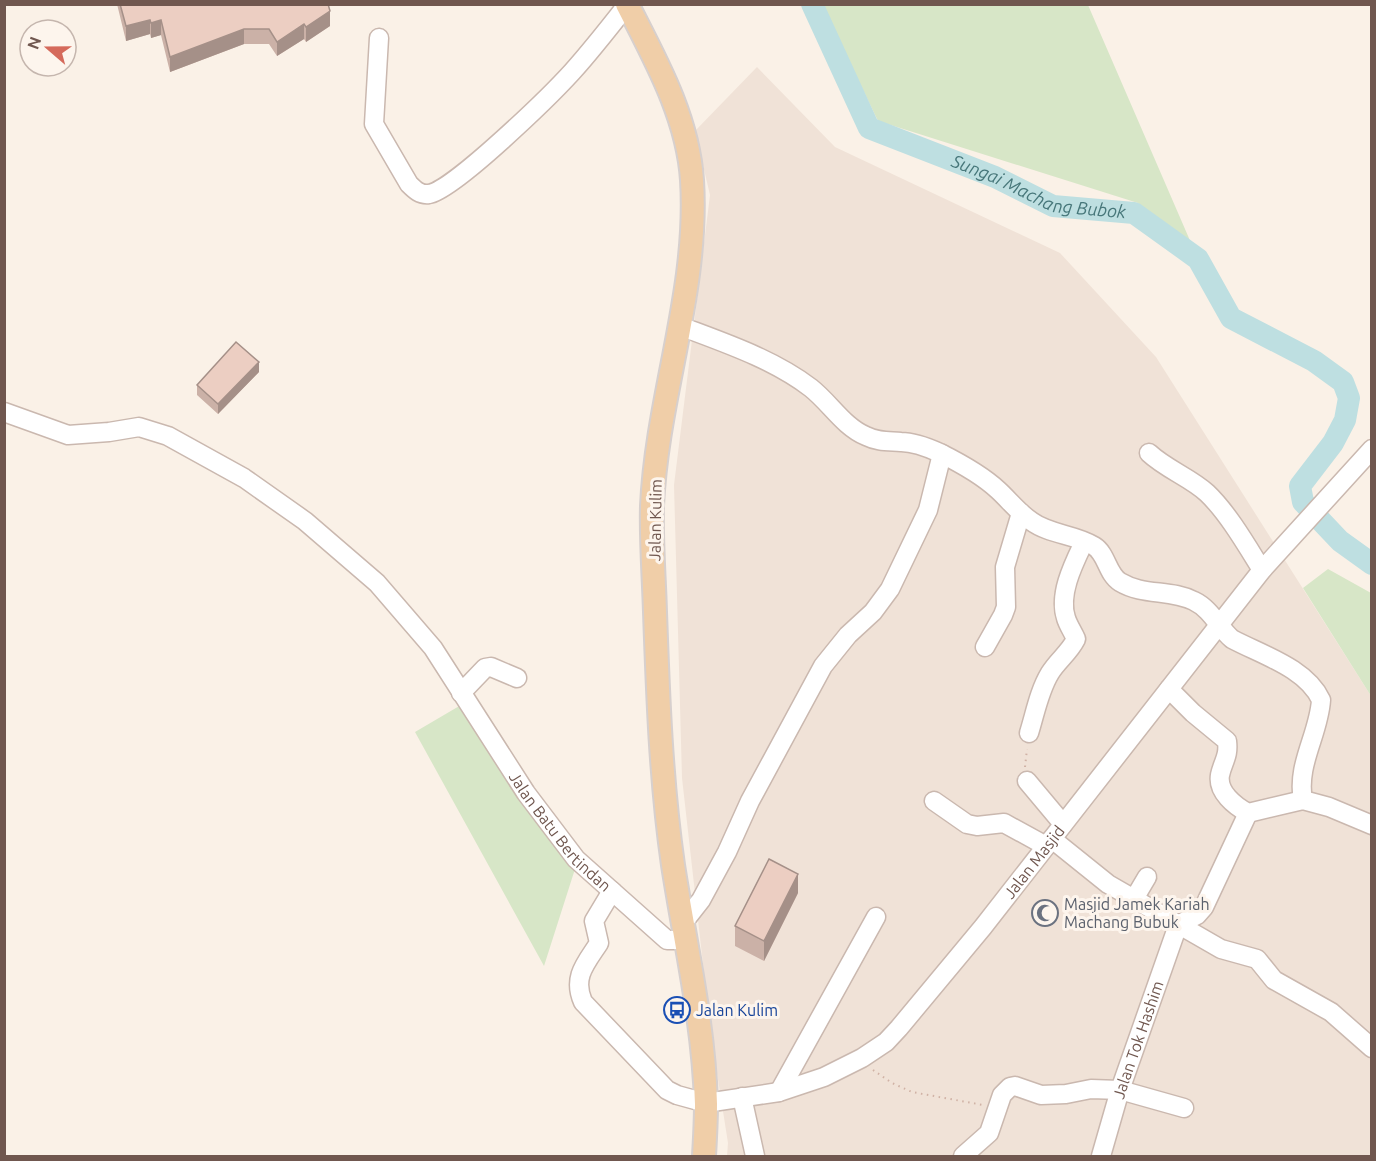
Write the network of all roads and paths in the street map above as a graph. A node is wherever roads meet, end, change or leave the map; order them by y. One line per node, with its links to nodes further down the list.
1 (627, 5): 2 (street); 3 (main road, Jalan Kulim)
2 (380, 38)
3 (680, 326): 7 (street); 28 (main road, Jalan Kulim)
4 (4, 412): 15 (street, Jalan Batu Bertindan)
5 (1371, 449): 10 (street, Jalan Masjid)
6 (1149, 453): 10 (street)
7 (942, 454): 8 (street); 28 (street)
8 (1021, 513): 9 (street); 12 (street)
9 (1083, 542): 11 (street); 16 (street)
10 (1262, 570): 11 (street, Jalan Masjid)
11 (1221, 624): 14 (street, Jalan Masjid); 18 (street)
12 (986, 647)
13 (517, 678): 15 (street)
14 (1170, 689): 20 (street); 22 (street, Jalan Masjid)
15 (461, 693): 24 (street, Jalan Batu Bertindan)
16 (1029, 734): 17 (path)
17 (1027, 782): 22 (street)
18 (1304, 800): 20 (street); 21 (street)
19 (934, 801): 22 (street)
20 (1248, 813): 27 (street)
21 (1371, 825)
22 (1054, 836): 25 (street); 30 (street, Jalan Masjid)
23 (1147, 877): 25 (street)
24 (612, 891): 28 (street, Jalan Batu Bertindan); 34 (street)
25 (1134, 899): 27 (street)
26 (876, 917): 32 (street)
27 (1178, 925): 29 (street); 31 (street, Jalan Tok Hashim)
28 (684, 931): 34 (main road, Jalan Kulim)
29 (1371, 1048)
30 (859, 1059): 32 (street, Jalan Masjid); 35 (path)
31 (1120, 1090): 35 (street); 36 (street); 40 (street, Jalan Tok Hashim)
32 (779, 1092): 33 (street, Jalan Masjid)
33 (742, 1097): 34 (street, Jalan Masjid); 38 (street)
34 (706, 1102): 37 (main road, Jalan Kulim)
35 (998, 1107): 39 (street)
36 (1184, 1108)
37 (704, 1156)
38 (755, 1156)
39 (963, 1156)
40 (1101, 1156)

